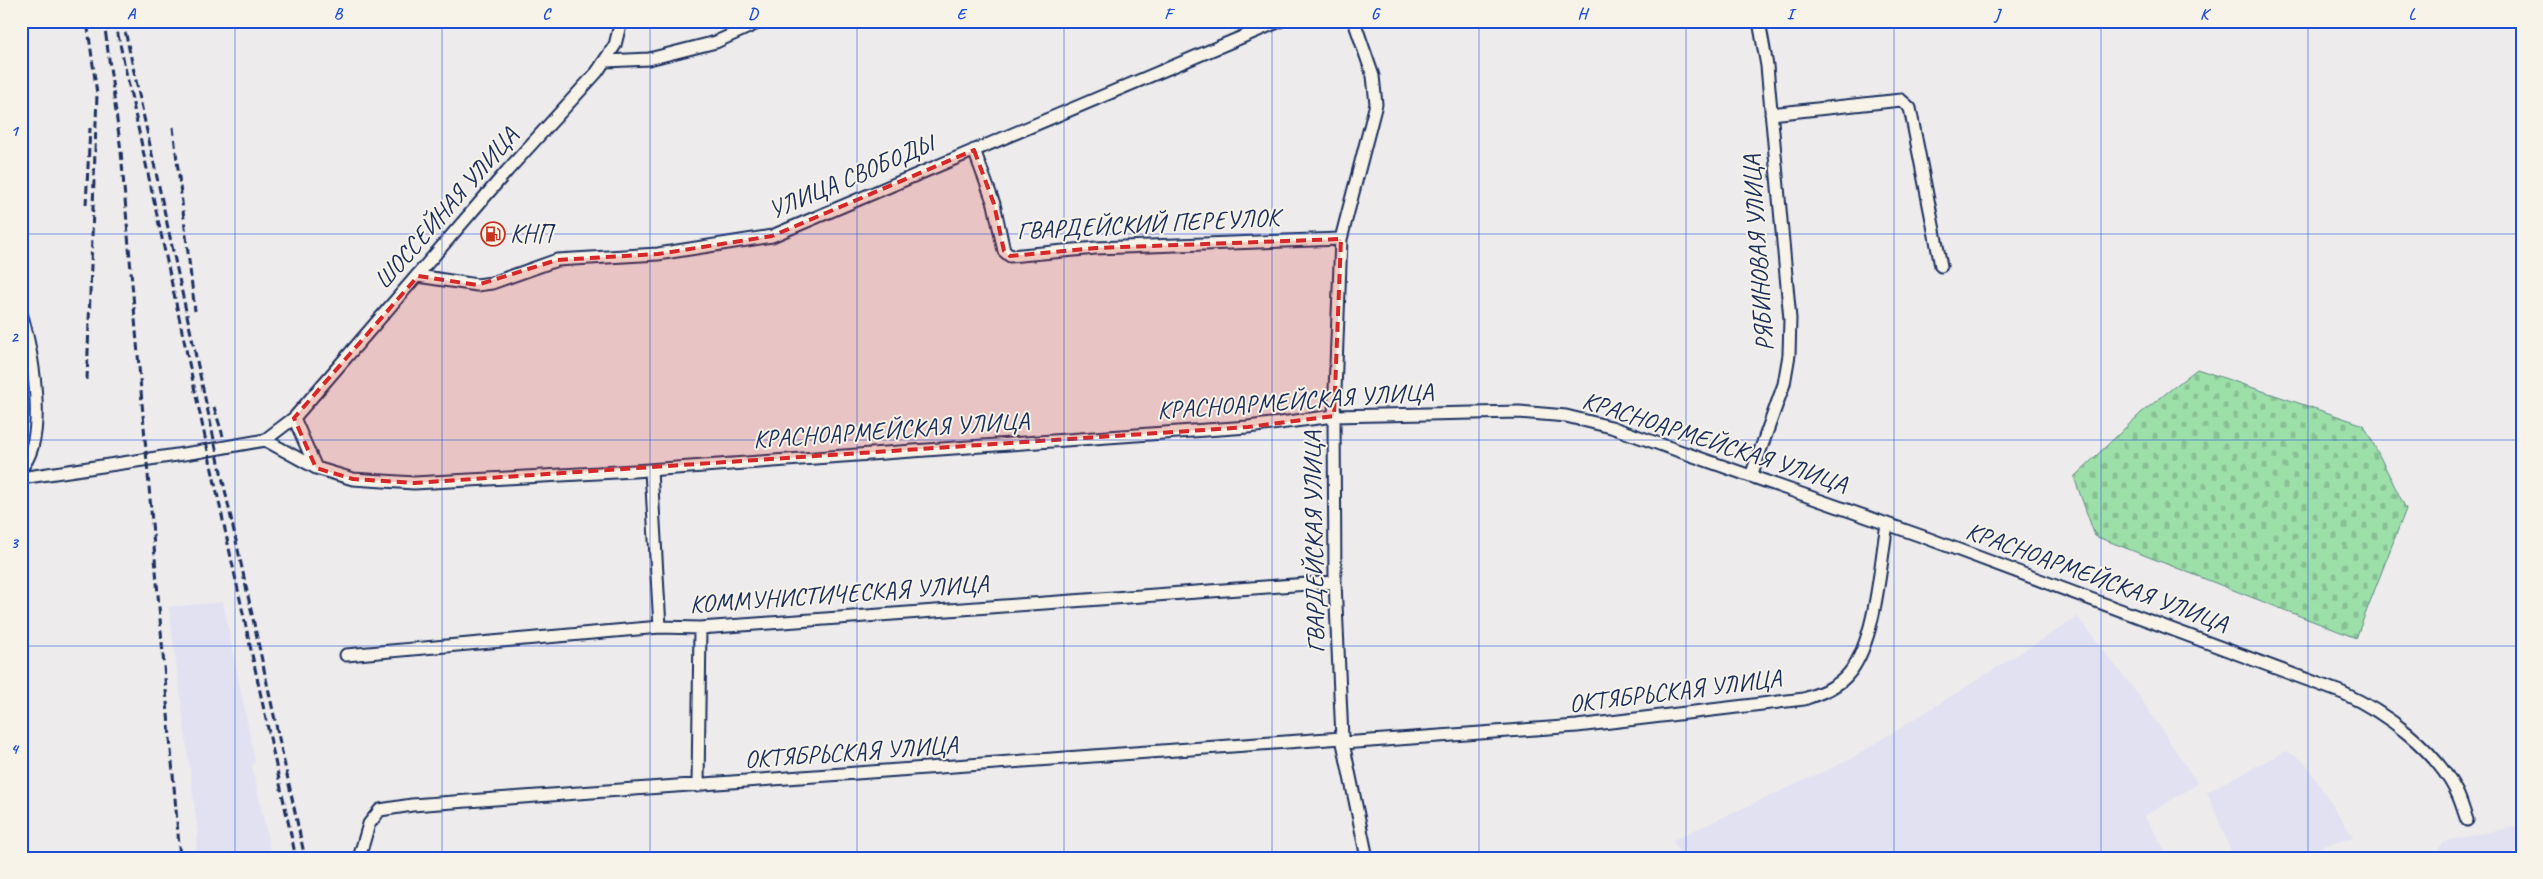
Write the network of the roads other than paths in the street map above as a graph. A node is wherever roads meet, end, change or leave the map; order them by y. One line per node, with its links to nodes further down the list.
1 (621, 21): 6 (street, ШОССЕЙНАЯ УЛИЦА)
2 (762, 21): 6 (street)
3 (1280, 21): 8 (street, УЛИЦА СВОБОДЫ)
4 (1354, 21): 9 (street, ГВАРДЕЙСКАЯ УЛИЦА)
5 (1758, 21): 7 (street, РЯБИНОВАЯ УЛИЦА)
6 (606, 61): 11 (street, ШОССЕЙНАЯ УЛИЦА)
7 (1772, 114): 10 (street); 19 (street, РЯБИНОВАЯ УЛИЦА)
8 (974, 150): 9 (street, ГВАРДЕЙСКИЙ ПЕРЕУЛОК); 11 (street, УЛИЦА СВОБОДЫ)
9 (1341, 239): 13 (street, ГВАРДЕЙСКАЯ УЛИЦА)
10 (1941, 266)
11 (418, 276): 14 (street, ШОССЕЙНАЯ УЛИЦА)
12 (21, 313): 16 (street)
13 (1334, 416): 18 (street, КРАСНОАРМЕЙСКАЯ УЛИЦА); 19 (street, КРАСНОАРМЕЙСКАЯ УЛИЦА); 22 (street, ГВАРДЕЙСКАЯ УЛИЦА)
14 (294, 418): 15 (street, ШОССЕЙНАЯ УЛИЦА); 17 (street)
15 (265, 440): 17 (street, КРАСНОАРМЕЙСКАЯ УЛИЦА); 20 (street)
16 (21, 468)
17 (316, 468): 18 (street, КРАСНОАРМЕЙСКАЯ УЛИЦА)
18 (651, 470): 23 (street)
19 (1751, 476): 21 (street, КРАСНОАРМЕЙСКАЯ УЛИЦА)
20 (21, 478)
21 (1887, 524): 26 (street, ОКТЯБРЬСКАЯ УЛИЦА); 28 (street, КРАСНОАРМЕЙСКАЯ УЛИЦА)
22 (1335, 582): 24 (street, КОММУНИСТИЧЕСКАЯ УЛИЦА); 26 (street, ГВАРДЕЙСКАЯ УЛИЦА)
23 (660, 627): 24 (street, КОММУНИСТИЧЕСКАЯ УЛИЦА); 25 (street, КОММУНИСТИЧЕСКАЯ УЛИЦА)
24 (700, 628): 27 (street)
25 (346, 655)
26 (1343, 740): 27 (street, ОКТЯБРЬСКАЯ УЛИЦА); 30 (street, ГВАРДЕЙСКАЯ УЛИЦА)
27 (698, 786): 29 (street, ОКТЯБРЬСКАЯ УЛИЦА)
28 (2467, 820)
29 (359, 858)
30 (1367, 858)

